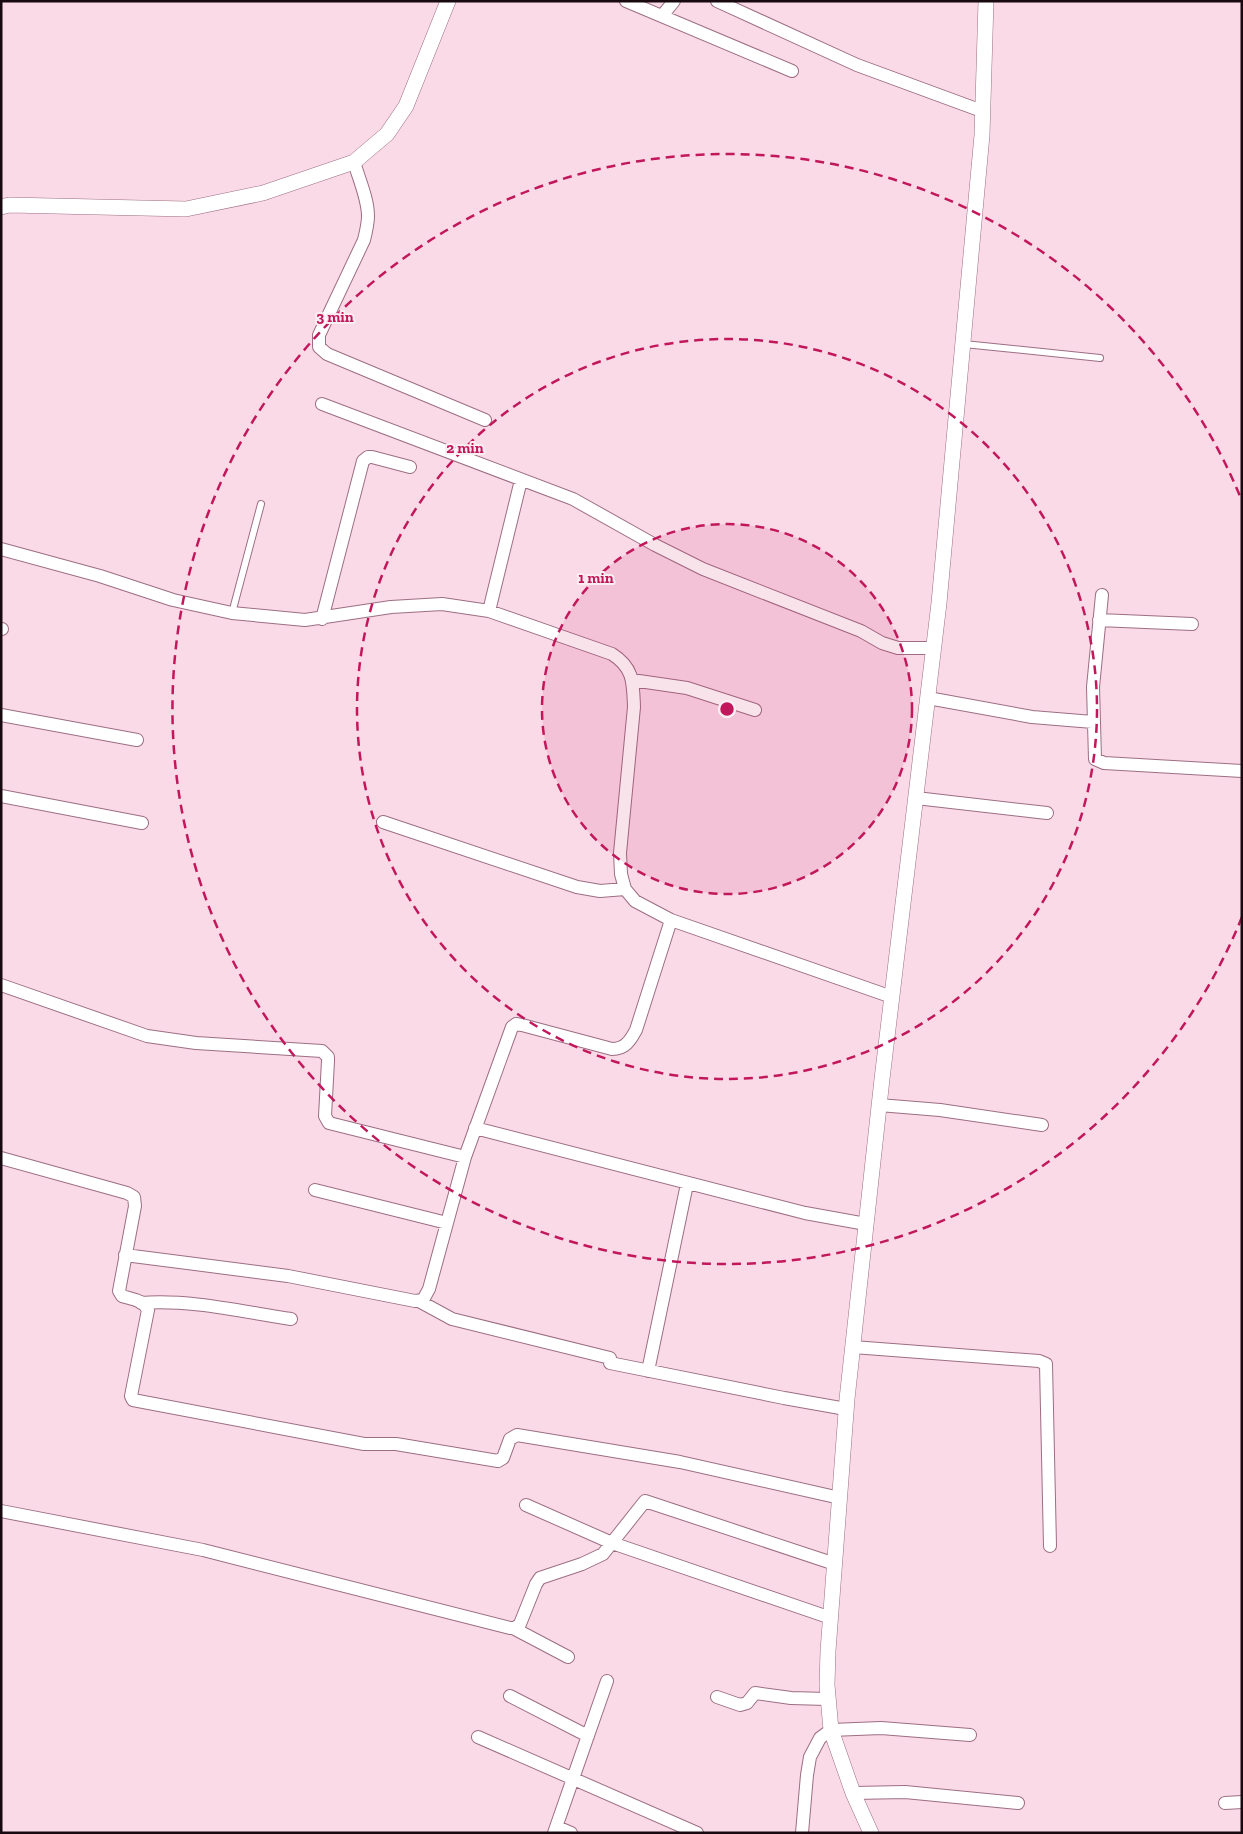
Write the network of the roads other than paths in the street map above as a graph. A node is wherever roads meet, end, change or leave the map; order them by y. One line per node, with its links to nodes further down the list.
1 (448, 1): 9 (street)
2 (626, 1): 6 (street)
3 (674, 1): 6 (street)
4 (717, 1): 8 (street)
5 (986, 1): 8 (street)
6 (662, 16): 7 (street)
7 (792, 71)
8 (982, 111): 11 (street)
9 (354, 162): 10 (street); 14 (street)
10 (1, 207)
11 (963, 344): 12 (lane); 25 (street)
12 (1100, 358)
13 (322, 404): 16 (street)
14 (484, 420)
15 (410, 467): 22 (street)
16 (521, 480): 20 (street); 25 (street)
17 (262, 504): 21 (lane)
18 (1, 549): 21 (street)
19 (1102, 595): 23 (street)
20 (489, 611): 22 (street); 26 (street)
21 (232, 613): 22 (street)
22 (322, 619)
23 (1100, 620): 24 (street); 30 (street)
24 (1192, 624)
25 (934, 648): 27 (street)
26 (632, 680): 28 (street); 38 (street)
27 (928, 698): 30 (street); 34 (street)
28 (755, 710)
29 (1, 715): 31 (street)
30 (1093, 722): 32 (street)
31 (137, 740)
32 (1242, 771)
33 (1, 796): 37 (street)
34 (916, 798): 35 (street); 41 (street)
35 (1047, 813)
36 (383, 822): 38 (street)
37 (142, 823)
38 (625, 889): 39 (street)
39 (671, 920): 41 (street); 44 (street)
40 (1, 985): 45 (street)
41 (892, 997): 42 (street)
42 (879, 1105): 43 (street); 50 (street)
43 (1042, 1125)
44 (475, 1128): 45 (street); 47 (street)
45 (465, 1157): 49 (street)
46 (1, 1158): 51 (street)
47 (687, 1184): 50 (street); 56 (street)
48 (315, 1190): 49 (street)
49 (447, 1223): 52 (street)
50 (866, 1224): 55 (street)
51 (126, 1255): 52 (street); 53 (street)
52 (420, 1301): 56 (street)
53 (142, 1303): 54 (street); 58 (street)
54 (291, 1319)
55 (853, 1347): 57 (street); 62 (street)
56 (648, 1371): 57 (street)
57 (846, 1409): 58 (street)
58 (840, 1498): 63 (street)
59 (526, 1505): 61 (street)
60 (1, 1511): 65 (street)
61 (612, 1543): 63 (street); 64 (street); 65 (street)
62 (1050, 1546)
63 (835, 1564): 64 (street)
64 (831, 1618): 70 (street)
65 (513, 1628): 66 (street)
66 (568, 1657)
67 (607, 1681): 73 (street)
68 (510, 1696): 73 (street)
69 (717, 1697): 70 (street)
70 (827, 1699): 71 (street)
71 (831, 1730): 72 (street); 76 (street); 83 (street)
72 (970, 1735)
73 (588, 1736): 75 (street)
74 (478, 1737): 75 (street)
75 (574, 1778): 80 (street); 82 (street)
76 (853, 1793): 78 (street); 84 (street)
77 (1242, 1802): 79 (street)
78 (1018, 1803)
79 (1225, 1803)
80 (556, 1830): 81 (street)
81 (571, 1833)
82 (697, 1833)
83 (802, 1833)
84 (871, 1833)

